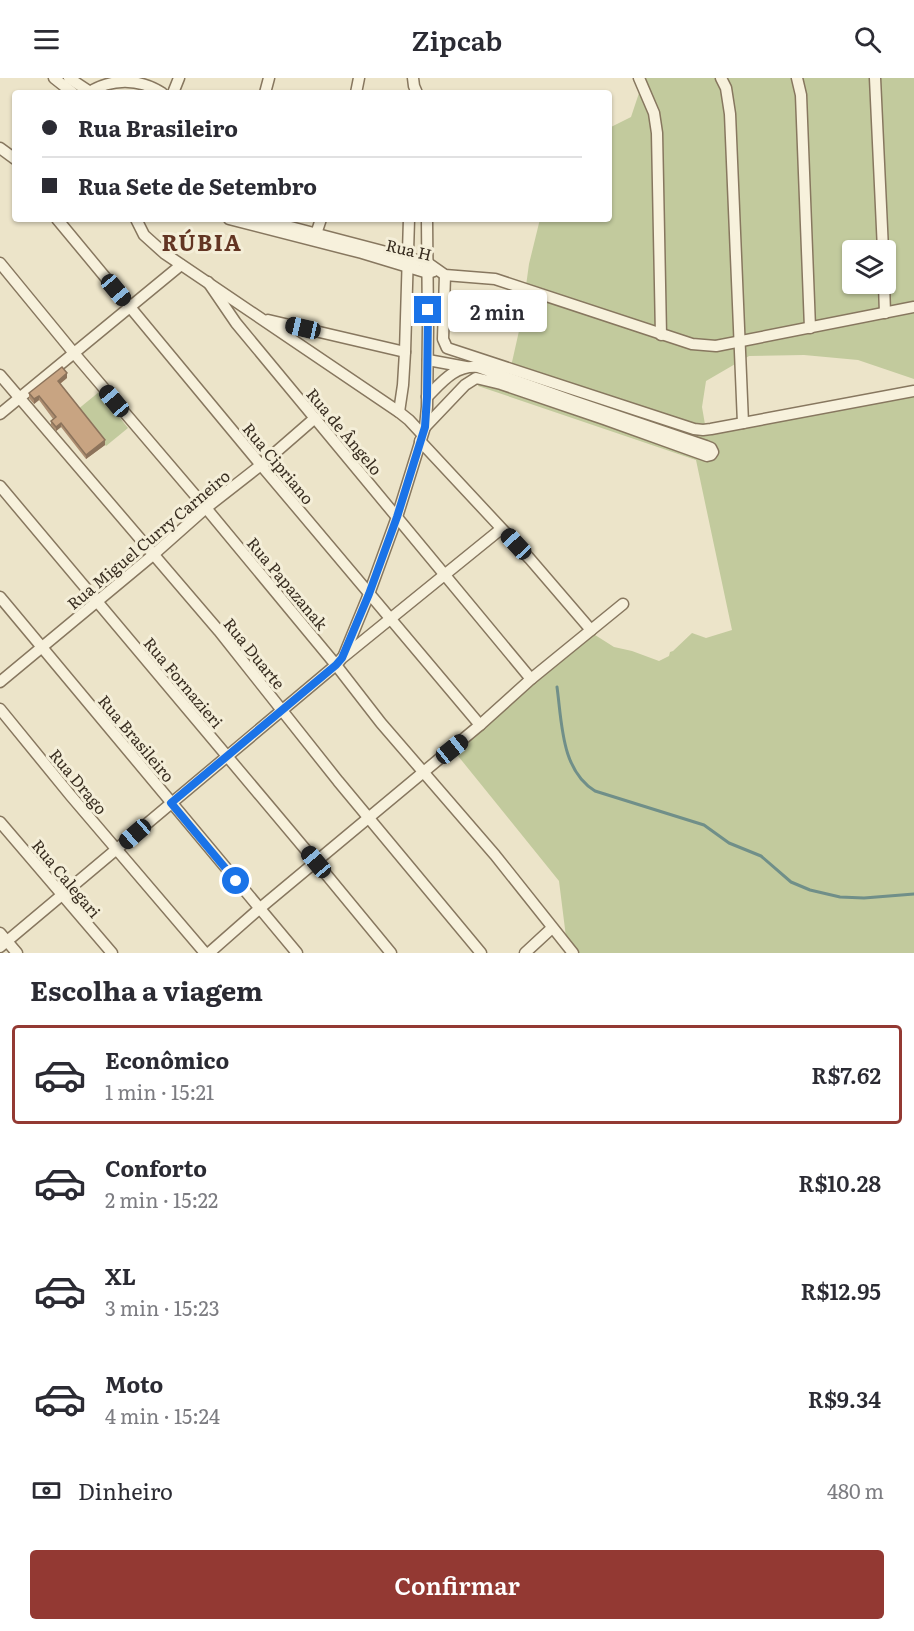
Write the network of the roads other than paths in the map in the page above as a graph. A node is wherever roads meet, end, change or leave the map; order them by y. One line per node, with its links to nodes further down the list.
1 (54, 78): 7 (street)
2 (69, 78): 8 (street)
3 (639, 78): 31 (street)
4 (722, 78): 32 (street)
5 (796, 78): 30 (street)
6 (875, 78): 19 (street)
7 (69, 90)
8 (86, 90)
9 (93, 90): 10 (street)
10 (158, 90)
11 (60, 222): 26 (street, Rua Cipriano)
12 (138, 222): 22 (street)
13 (245, 222): 18 (street, Rua H)
14 (269, 222): 18 (street, Rua H)
15 (320, 222): 18 (street)
16 (409, 222): 21 (street)
17 (428, 222): 23 (street)
18 (315, 237): 21 (street, Rua H)
19 (883, 240)
20 (0, 262): 33 (street, Rua Papazanak)
21 (408, 262): 23 (street, Rua H); 34 (street)
22 (182, 265): 24 (street); 26 (street)
23 (435, 270): 31 (street, Rua H); 35 (street); 46 (street)
24 (208, 282): 29 (street); 45 (street, Rua de Ângelo)
25 (884, 294): 28 (street)
26 (130, 306): 33 (street); 48 (street, Rua Cipriano)
27 (914, 308): 28 (street, Rua H)
28 (885, 313): 30 (street, Rua H)
29 (262, 318): 34 (street); 43 (street)
30 (810, 328): 32 (street, Rua H)
31 (661, 335): 32 (street, Rua H)
32 (740, 341): 46 (street)
33 (74, 352): 41 (street); 50 (street, Rua Papazanak)
34 (405, 352): 43 (street)
35 (430, 361): 36 (street); 38 (street); 40 (street)
36 (469, 367): 38 (street); 42 (street)
37 (0, 375): 41 (street, Rua Duarte)
38 (438, 386): 40 (street); 42 (street)
39 (914, 391): 46 (street)
40 (427, 397): 47 (street)
41 (18, 398): 44 (street); 53 (street, Rua Duarte)
42 (449, 402): 47 (street)
43 (399, 412): 47 (street)
44 (0, 414)
45 (315, 418): 48 (street, Rua Miguel Curry Carneiro); 51 (street, Rua de Ângelo)
46 (742, 423)
47 (422, 434): 51 (street); 52 (street)
48 (261, 465): 50 (street, Rua Miguel Curry Carneiro); 55 (street, Rua Cipriano)
49 (0, 486): 57 (street, Rua Fornazieri)
50 (206, 508): 53 (street, Rua Miguel Curry Carneiro); 62 (street, Rua Papazanak)
51 (397, 517): 54 (street, Rua de Ângelo); 55 (street)
52 (501, 528): 54 (street); 60 (street)
53 (153, 555): 57 (street, Rua Miguel Curry Carneiro); 66 (street, Rua Duarte)
54 (445, 574): 59 (street); 63 (street, Rua de Ângelo)
55 (369, 594): 59 (street, Rua Cipriano); 62 (street)
56 (0, 597): 61 (street, Rua Brasileiro)
57 (97, 600): 61 (street, Rua Miguel Curry Carneiro); 68 (street, Rua Fornazieri)
58 (623, 604): 60 (street)
59 (390, 619): 62 (street); 67 (street, Rua Cipriano)
60 (591, 630): 63 (street)
61 (41, 646): 64 (street, Rua Miguel Curry Carneiro); 70 (street, Rua Brasileiro)
62 (339, 662): 66 (street); 69 (street, Rua Papazanak)
63 (531, 680): 67 (street)
64 (0, 682)
65 (0, 709): 73 (street, Rua Drago)
66 (282, 710): 68 (street); 71 (street, Rua Duarte)
67 (480, 725): 69 (street)
68 (227, 756): 70 (street); 74 (street, Rua Fornazieri)
69 (423, 772): 71 (street); 77 (street, Rua Papazanak)
70 (171, 803): 73 (street); 76 (street, Rua Brasileiro)
71 (369, 817): 74 (street); 84 (street, Rua Duarte)
72 (0, 822): 75 (street, Rua Calegari)
73 (117, 850): 75 (street); 81 (street, Rua Drago)
74 (316, 862): 76 (street); 83 (street, Rua Fornazieri)
75 (62, 896): 78 (street); 80 (street, Rua Calegari)
76 (259, 909): 81 (street); 82 (street, Rua Brasileiro)
77 (552, 928): 85 (street); 86 (street, Rua Papazanak)
78 (2, 940): 79 (street)
79 (17, 953)
80 (112, 953)
81 (207, 953)
82 (297, 953)
83 (391, 953)
84 (481, 953)
85 (525, 953)
86 (573, 953)

